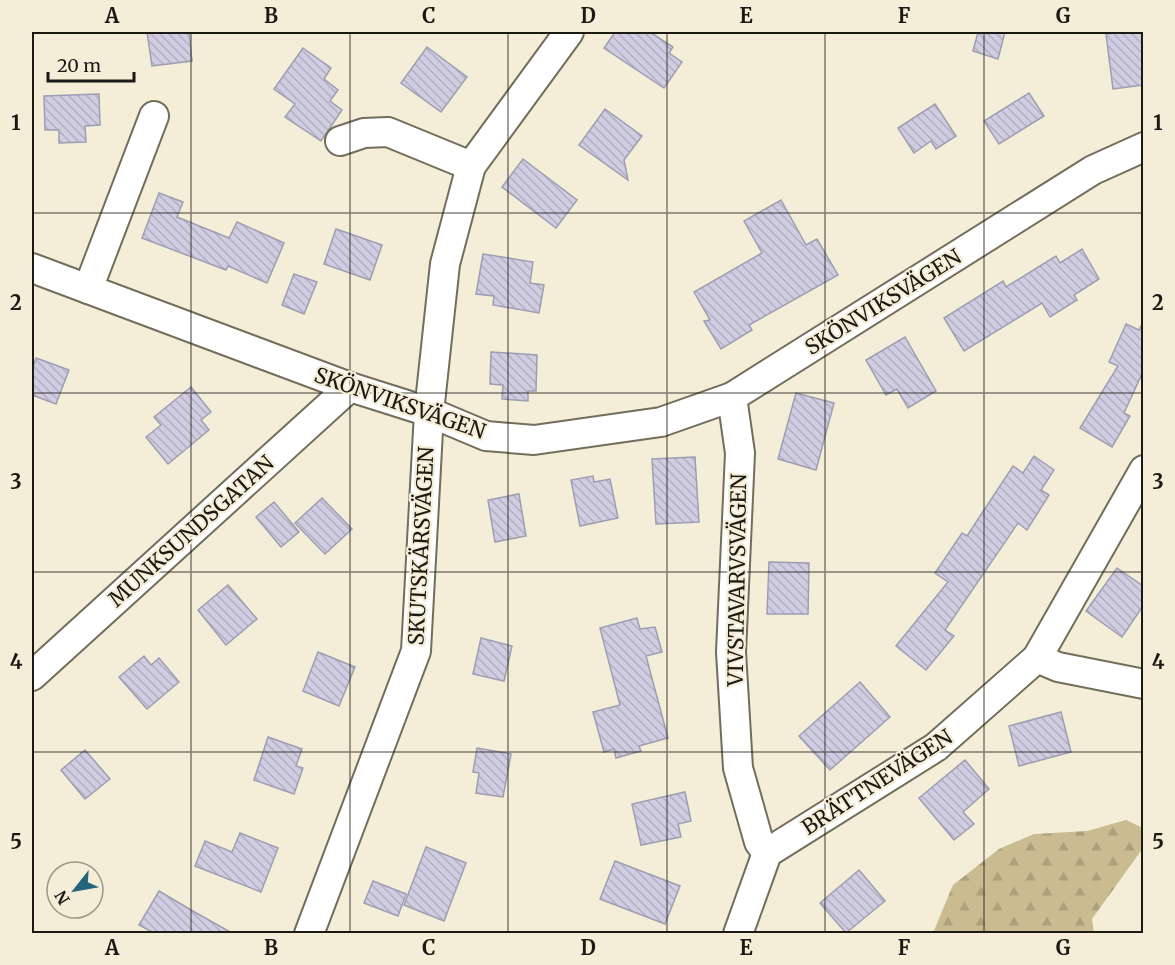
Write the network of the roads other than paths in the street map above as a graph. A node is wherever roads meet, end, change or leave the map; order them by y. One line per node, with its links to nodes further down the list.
1 (569, 32): 5 (street, SKUTSKÄRSVÄGEN)
2 (154, 116): 7 (street)
3 (340, 141): 5 (street)
4 (1143, 147): 9 (street, SKÖNVIKSVÄGEN)
5 (471, 166): 10 (street, SKUTSKÄRSVÄGEN)
6 (32, 268): 7 (street, SKÖNVIKSVÄGEN)
7 (88, 289): 8 (street, SKÖNVIKSVÄGEN)
8 (350, 387): 10 (street, SKÖNVIKSVÄGEN); 13 (street, MUNKSUNDSGATAN)
9 (732, 397): 10 (street, SKÖNVIKSVÄGEN); 15 (street, VIVSTAVARVSVÄGEN)
10 (429, 412): 16 (street, SKUTSKÄRSVÄGEN)
11 (1143, 470): 12 (street, BRÄTTNEVÄGEN)
12 (1037, 658): 14 (street); 15 (street, BRÄTTNEVÄGEN)
13 (32, 676)
14 (1143, 684)
15 (767, 853): 17 (street)
16 (309, 933)
17 (738, 933)

